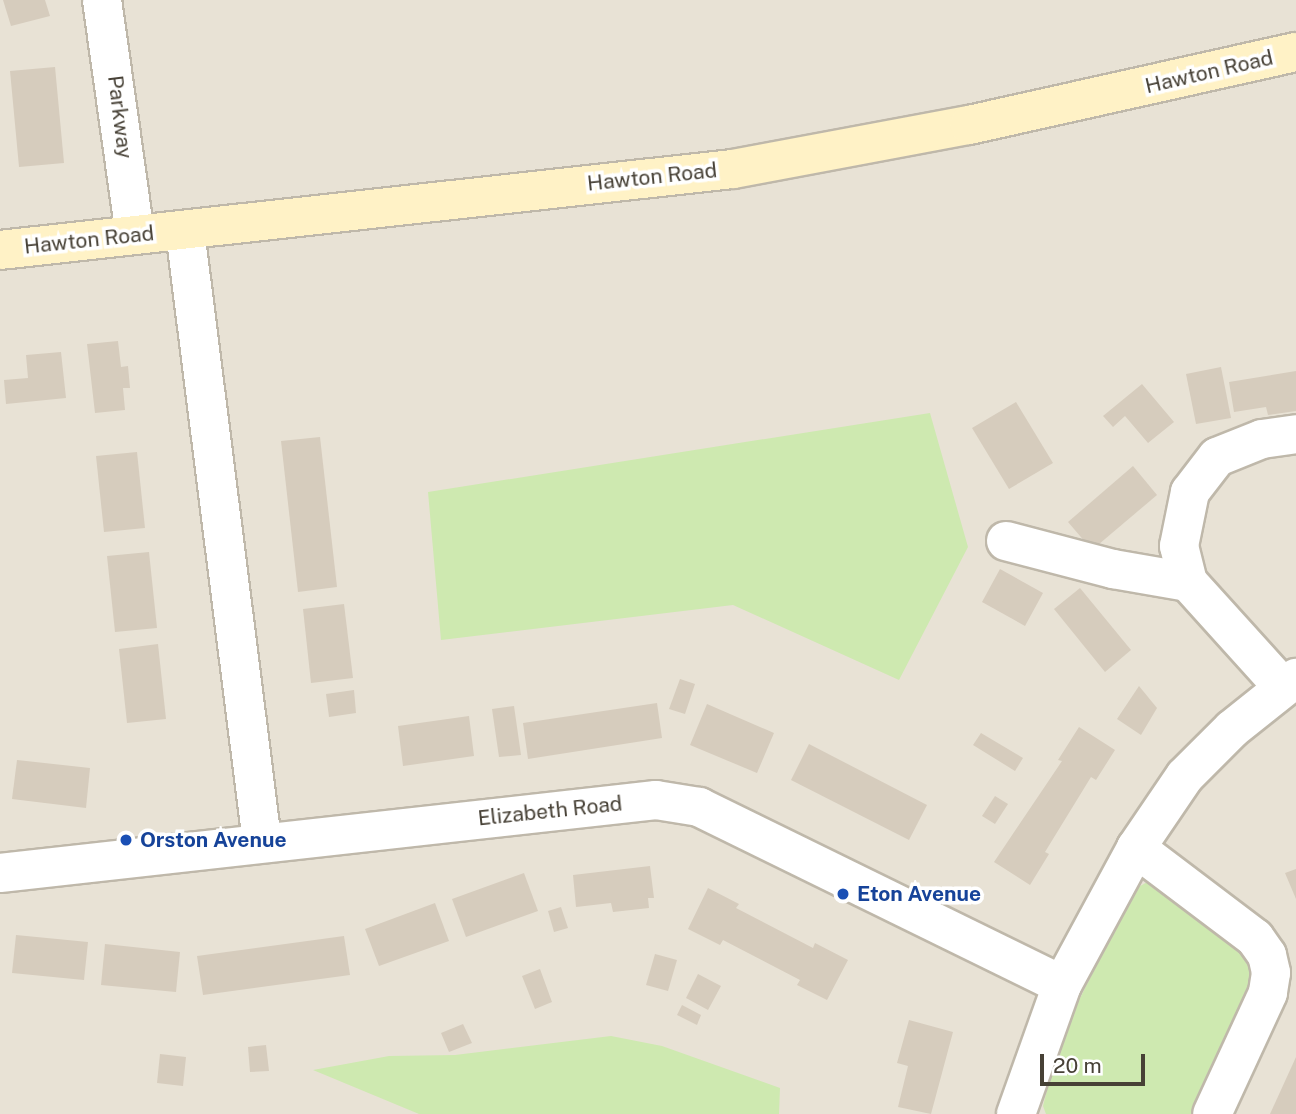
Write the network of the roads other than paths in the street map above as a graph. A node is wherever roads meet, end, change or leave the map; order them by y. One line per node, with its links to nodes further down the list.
1 (102, 0): 4 (street, Parkway)
2 (1296, 52): 3 (street, Hawton Road)
3 (185, 231): 4 (street, Hawton Road); 10 (street)
4 (135, 235): 5 (street, Hawton Road)
5 (0, 250)
6 (1296, 434): 8 (street)
7 (1006, 541): 8 (street)
8 (1188, 582): 9 (street)
9 (1289, 682): 11 (street)
10 (262, 841): 12 (street, Elizabeth Road); 13 (street, Elizabeth Road)
11 (1136, 848): 13 (street); 15 (street)
12 (0, 873)
13 (1062, 985): 14 (street)
14 (1016, 1114)
15 (1212, 1114)

